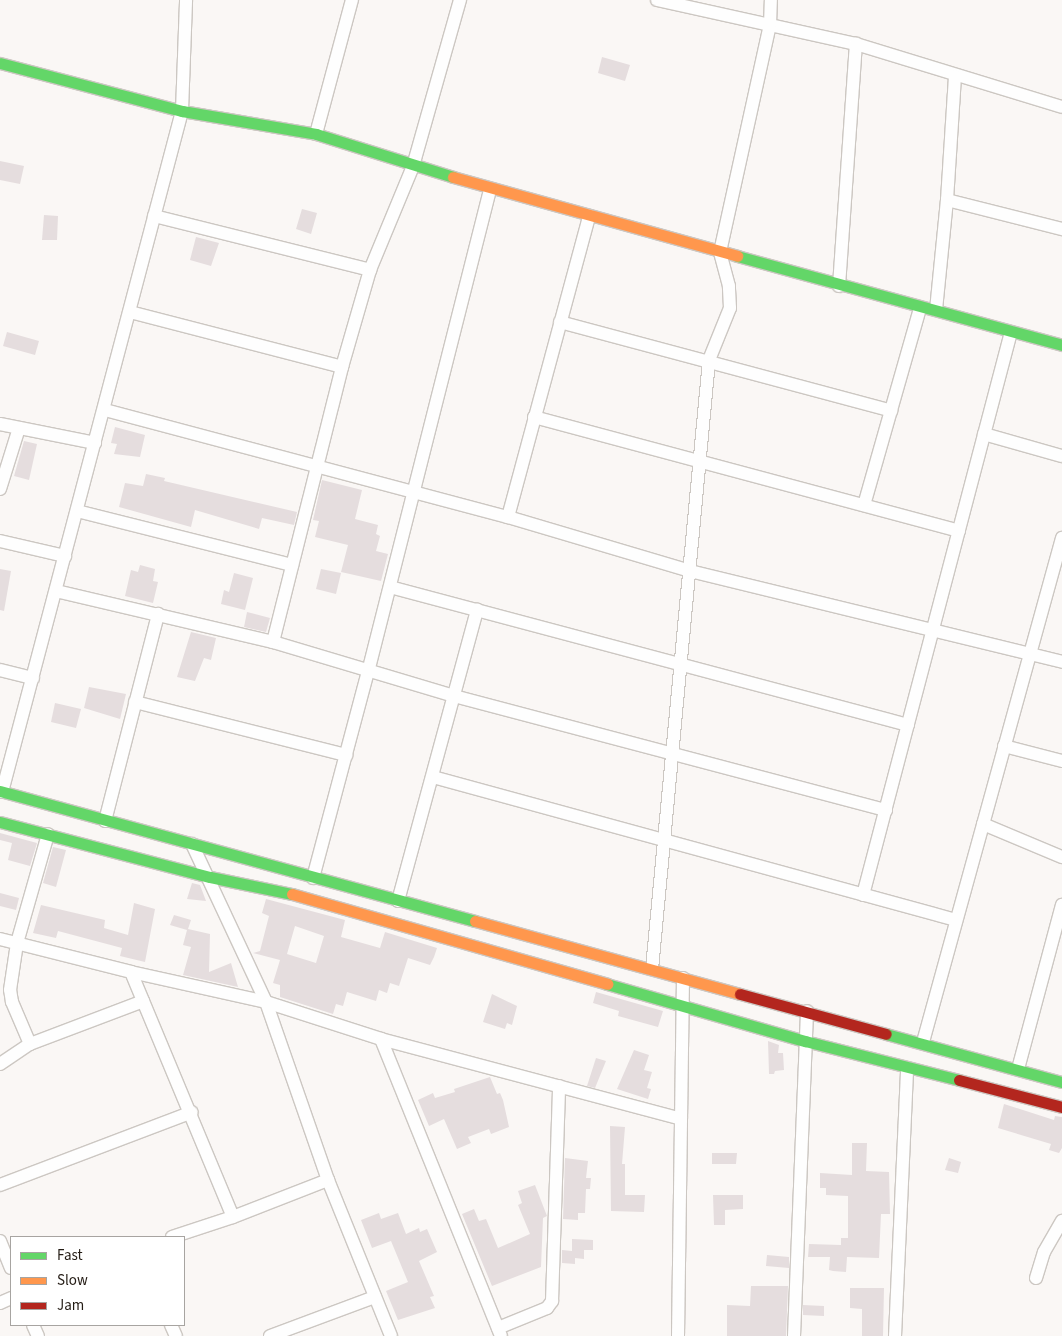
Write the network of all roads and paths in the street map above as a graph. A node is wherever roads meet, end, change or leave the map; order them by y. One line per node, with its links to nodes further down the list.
1 (186, 0): 11 (street)
2 (352, 0): 12 (street)
3 (460, 0): 13 (street)
4 (657, 0): 6 (street)
5 (770, 0): 6 (street)
6 (770, 25): 7 (street); 19 (street)
7 (856, 44): 9 (street); 21 (street)
8 (0, 63): 11 (main road)
9 (954, 76): 10 (street); 15 (street)
10 (1062, 107)
11 (182, 111): 12 (main road); 16 (street)
12 (316, 134): 13 (main road)
13 (413, 166): 14 (main road); 20 (street)
14 (490, 189): 17 (main road); 41 (street)
15 (947, 200): 18 (street); 23 (street)
16 (154, 216): 20 (street); 24 (street)
17 (589, 216): 19 (main road); 25 (street)
18 (1062, 229)
19 (720, 252): 21 (main road); 28 (street)
20 (370, 270): 29 (street)
21 (839, 286): 22 (main road)
22 (920, 308): 23 (main road); 31 (street)
23 (936, 310): 26 (main road)
24 (130, 312): 29 (street); 30 (street)
25 (560, 322): 28 (street); 32 (street)
26 (1011, 332): 27 (main road); 35 (street)
27 (1062, 345)
28 (710, 360): 31 (street); 38 (street)
29 (342, 367): 39 (street)
30 (104, 410): 36 (street); 39 (street)
31 (890, 410): 42 (street)
32 (534, 417): 38 (street); 44 (street)
33 (0, 424): 34 (street)
34 (19, 428): 36 (street); 40 (street)
35 (984, 434): 37 (street); 45 (street)
36 (96, 443): 43 (street)
37 (1062, 456)
38 (700, 459): 42 (street); 51 (street)
39 (316, 466): 41 (street); 50 (street)
40 (0, 489)
41 (414, 494): 44 (street); 52 (street)
42 (864, 505): 45 (street)
43 (77, 511): 48 (street); 50 (street)
44 (508, 518): 51 (street)
45 (959, 531): 56 (street)
46 (1062, 538): 49 (street)
47 (0, 541): 48 (street)
48 (65, 556): 53 (street)
49 (1059, 556): 58 (street)
50 (292, 564): 57 (street)
51 (690, 571): 56 (street); 60 (street)
52 (390, 587): 54 (street); 62 (street)
53 (56, 591): 55 (street); 63 (street)
54 (477, 610): 60 (street); 64 (street)
55 (158, 614): 57 (street); 65 (street)
56 (933, 630): 58 (street); 66 (street)
57 (273, 642): 62 (street)
58 (1029, 654): 59 (street); 67 (street)
59 (1062, 662)
60 (681, 663): 66 (street); 68 (street)
61 (0, 670): 63 (street)
62 (368, 672): 64 (street); 69 (street)
63 (33, 678): 72 (street)
64 (454, 696): 68 (street); 71 (street)
65 (135, 702): 69 (street); 74 (street)
66 (908, 725): 73 (street)
67 (1004, 746): 70 (street); 76 (street)
68 (672, 752): 73 (street); 78 (street)
69 (346, 755): 82 (street)
70 (1062, 761)
71 (432, 777): 78 (street); 84 (street)
72 (1, 792): 74 (main road)
73 (886, 810): 83 (street)
74 (105, 820): 79 (main road)
75 (0, 822): 77 (main road)
76 (983, 824): 80 (street); 86 (street)
77 (48, 834): 81 (main road); 88 (street)
78 (664, 839): 83 (street); 90 (street)
79 (192, 844): 81 (street); 82 (main road)
80 (1062, 857)
81 (210, 877): 94 (street); 95 (main road)
82 (313, 878): 84 (main road)
83 (863, 894): 86 (street)
84 (398, 901): 90 (main road)
85 (1062, 905): 89 (street)
86 (956, 920): 99 (street)
87 (0, 939): 88 (street)
88 (17, 943): 91 (street); 100 (street)
89 (1056, 948): 103 (street)
90 (652, 969): 92 (main road)
91 (131, 972): 93 (street); 94 (street)
92 (683, 978): 95 (street); 96 (main road)
93 (143, 1001): 100 (street); 107 (street)
94 (266, 1002): 97 (street); 109 (street)
95 (682, 1006): 98 (main road); 108 (street)
96 (808, 1011): 98 (street); 99 (main road)
97 (381, 1039): 105 (street); 118 (street)
98 (805, 1041): 102 (main road); 122 (street)
99 (923, 1042): 103 (main road)
100 (30, 1044): 101 (street)
101 (0, 1064)
102 (906, 1068): 106 (main road); 123 (street)
103 (1018, 1069): 104 (main road)
104 (1062, 1082)
105 (559, 1086): 108 (street); 118 (street)
106 (1062, 1107)
107 (192, 1112): 110 (street); 111 (street)
108 (681, 1119): 121 (street)
109 (328, 1180): 111 (street); 117 (street)
110 (0, 1186)
111 (233, 1218): 113 (street)
112 (1062, 1221): 116 (street)
113 (175, 1236)
114 (0, 1241): 115 (street)
115 (10, 1266)
116 (1036, 1278)
117 (375, 1297): 119 (street); 120 (street)
118 (500, 1332)
119 (276, 1335)
120 (391, 1336)
121 (678, 1336)
122 (794, 1336)
123 (895, 1336)

